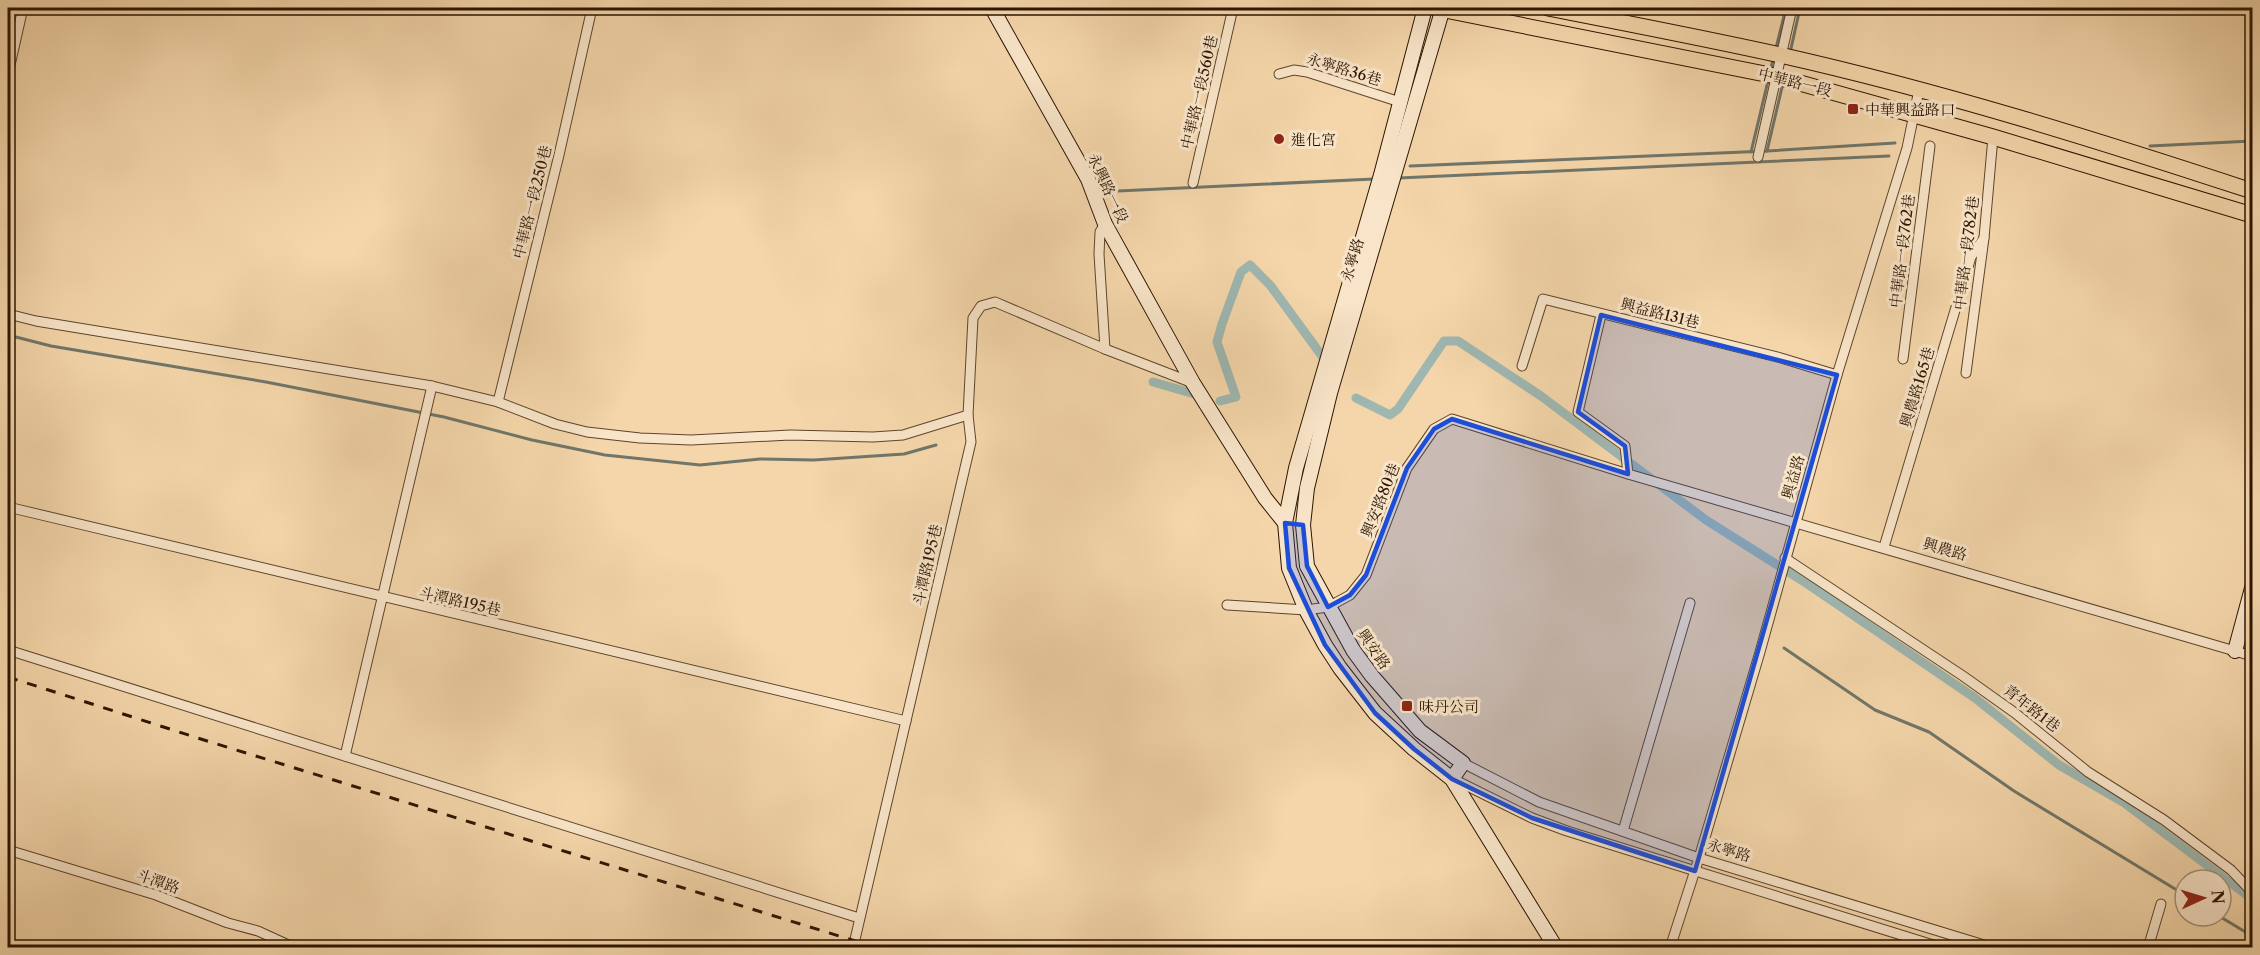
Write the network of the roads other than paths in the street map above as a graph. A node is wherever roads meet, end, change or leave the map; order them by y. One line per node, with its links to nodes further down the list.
1 (23, 8): 10 (street)
2 (592, 8): 33 (street, 中華路一段250巷)
3 (992, 8): 22 (street, 永興路一段)
4 (1233, 8): 19 (street, 中華路一段560巷)
5 (1425, 8): 14 (street, 永寧路)
6 (1440, 8): 12 (main road, 中華路一段); 39 (street, 永寧路)
7 (1548, 8): 9 (main road, 中華路一段)
8 (1792, 8): 9 (street)
9 (1780, 55): 12 (street); 13 (main road, 中華路一段)
10 (8, 74)
11 (1279, 74): 14 (street, 永寧路36巷)
12 (1775, 76): 15 (main road, 中華路一段); 18 (street)
13 (1919, 90): 15 (street, 興益路); 20 (main road, 中華路一段)
14 (1400, 102): 38 (street, 永寧路)
15 (1915, 114): 16 (main road, 中華路一段); 30 (street, 興益路)
16 (1993, 136): 21 (main road, 中華路一段); 23 (street, 中華路一段782巷)
17 (1930, 146): 27 (street, 中華路一段762巷)
18 (1758, 157)
19 (1193, 183)
20 (2253, 191)
21 (2253, 215)
22 (1105, 224): 26 (street); 31 (street, 永興路一段)
23 (1984, 238): 29 (street, 中華路一段782巷); 40 (street, 興農路165巷)
24 (8, 314): 32 (street)
25 (1601, 315): 28 (street, 興益路131巷); 30 (street, 興益路131巷); 35 (street)
26 (1105, 349): 31 (street); 34 (street, 斗潭路195巷)
27 (1904, 359)
28 (1522, 366)
29 (1966, 373)
30 (1838, 375): 37 (street, 興益路)
31 (1193, 383): 38 (street)
32 (432, 386): 33 (street); 43 (street)
33 (498, 402): 34 (street)
34 (968, 415): 51 (street, 斗潭路195巷)
35 (1628, 474): 37 (street, 興農路); 46 (street, 興安路80巷)
36 (8, 507): 43 (street, 斗潭路195巷)
37 (1796, 522): 40 (street, 興農路); 41 (street, 興益路)
38 (1285, 523): 39 (street); 47 (street)
39 (1303, 525): 46 (street, 興安路)
40 (1884, 547): 49 (street, 興農路)
41 (1785, 558): 57 (street, 興益路); 59 (street, 青年路1巷)
42 (2253, 588): 49 (street)
43 (384, 598): 51 (street, 斗潭路195巷); 52 (street)
44 (1690, 603): 55 (street)
45 (1227, 604): 47 (street, 興安路80巷)
46 (1328, 607): 47 (street, 興安路80巷); 53 (street, 興安路)
47 (1306, 610): 54 (street)
48 (8, 650): 52 (street)
49 (2235, 651): 50 (street, 興農路)
50 (2253, 656)
51 (906, 721): 61 (street, 斗潭路195巷)
52 (345, 756): 61 (street)
53 (1463, 763): 54 (street); 55 (street, 永寧路)
54 (1452, 779): 58 (street, 永寧路); 64 (street)
55 (1623, 831): 57 (street, 永寧路)
56 (8, 850): 62 (street, 斗潭路)
57 (1699, 858): 58 (street, 興益路); 67 (street, 永寧路)
58 (1695, 871): 65 (street, 興益路); 66 (street, 永寧路)
59 (2253, 892)
60 (2161, 904): 68 (street)
61 (859, 918): 63 (street, 斗潭路195巷)
62 (295, 948)
63 (853, 948)
64 (1556, 948)
65 (1670, 948)
66 (1943, 948)
67 (1994, 948)
68 (2148, 948)

